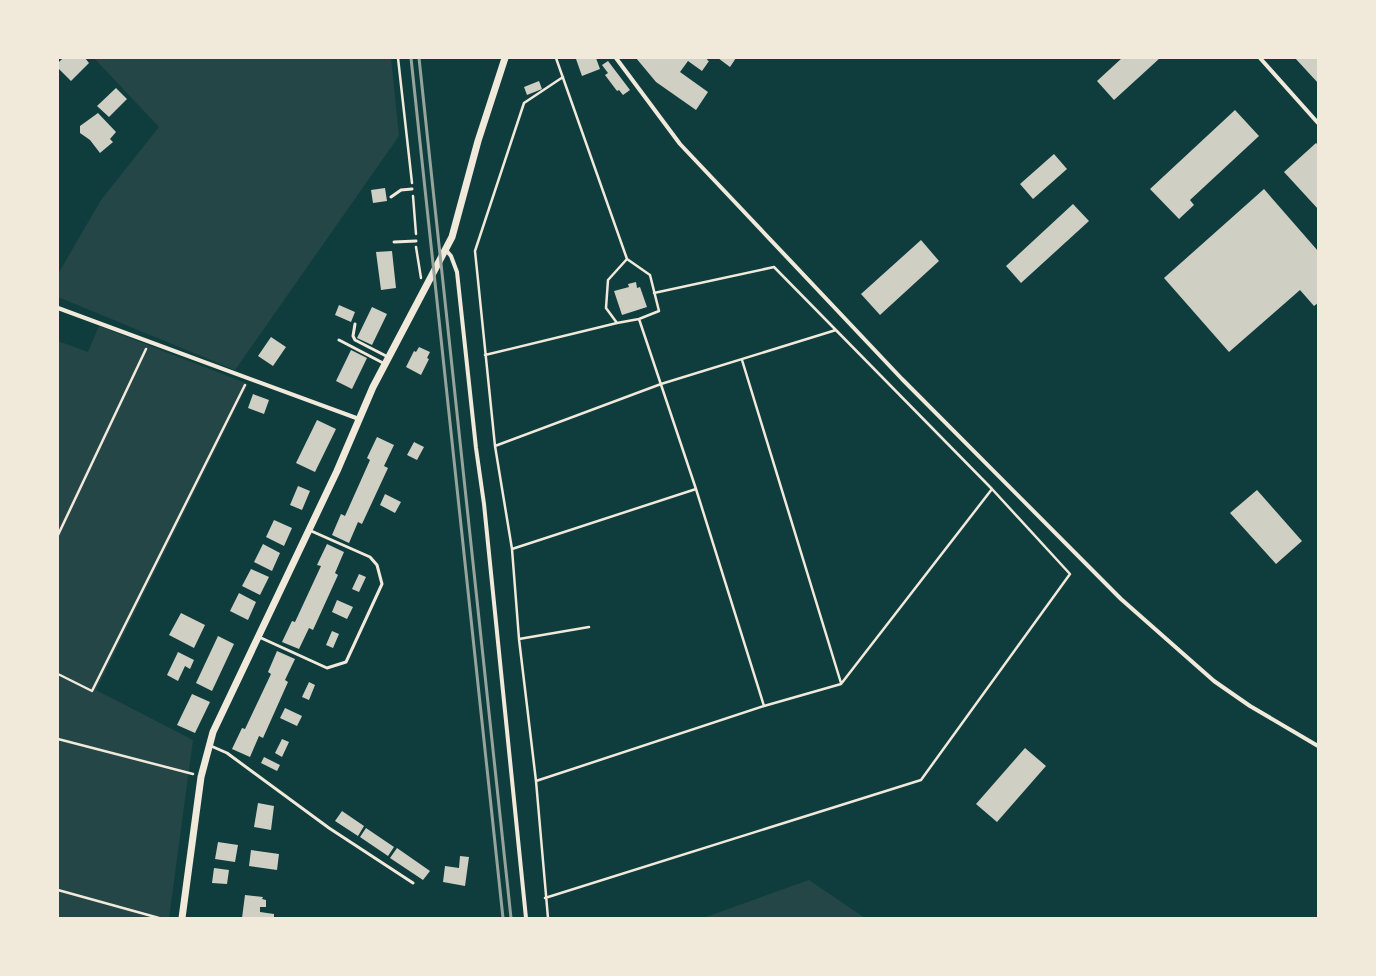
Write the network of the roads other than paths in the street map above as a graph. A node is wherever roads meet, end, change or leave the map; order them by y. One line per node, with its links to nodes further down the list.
1 (505, 58): 9 (street)
2 (616, 58): 18 (street)
3 (1260, 58): 4 (street)
4 (1318, 123)
5 (412, 189): 6 (lane)
6 (390, 197)
7 (416, 241): 8 (lane)
8 (394, 242)
9 (446, 250): 13 (street); 21 (street)
10 (58, 308): 14 (street)
11 (355, 324): 13 (lane)
12 (339, 340): 13 (lane)
13 (386, 360): 14 (street)
14 (359, 419): 15 (street)
15 (309, 530): 16 (street); 16 (lane)
16 (258, 636): 17 (street)
17 (209, 745): 19 (lane); 20 (street)
18 (1318, 746)
19 (413, 882)
20 (182, 918)
21 (526, 918)

